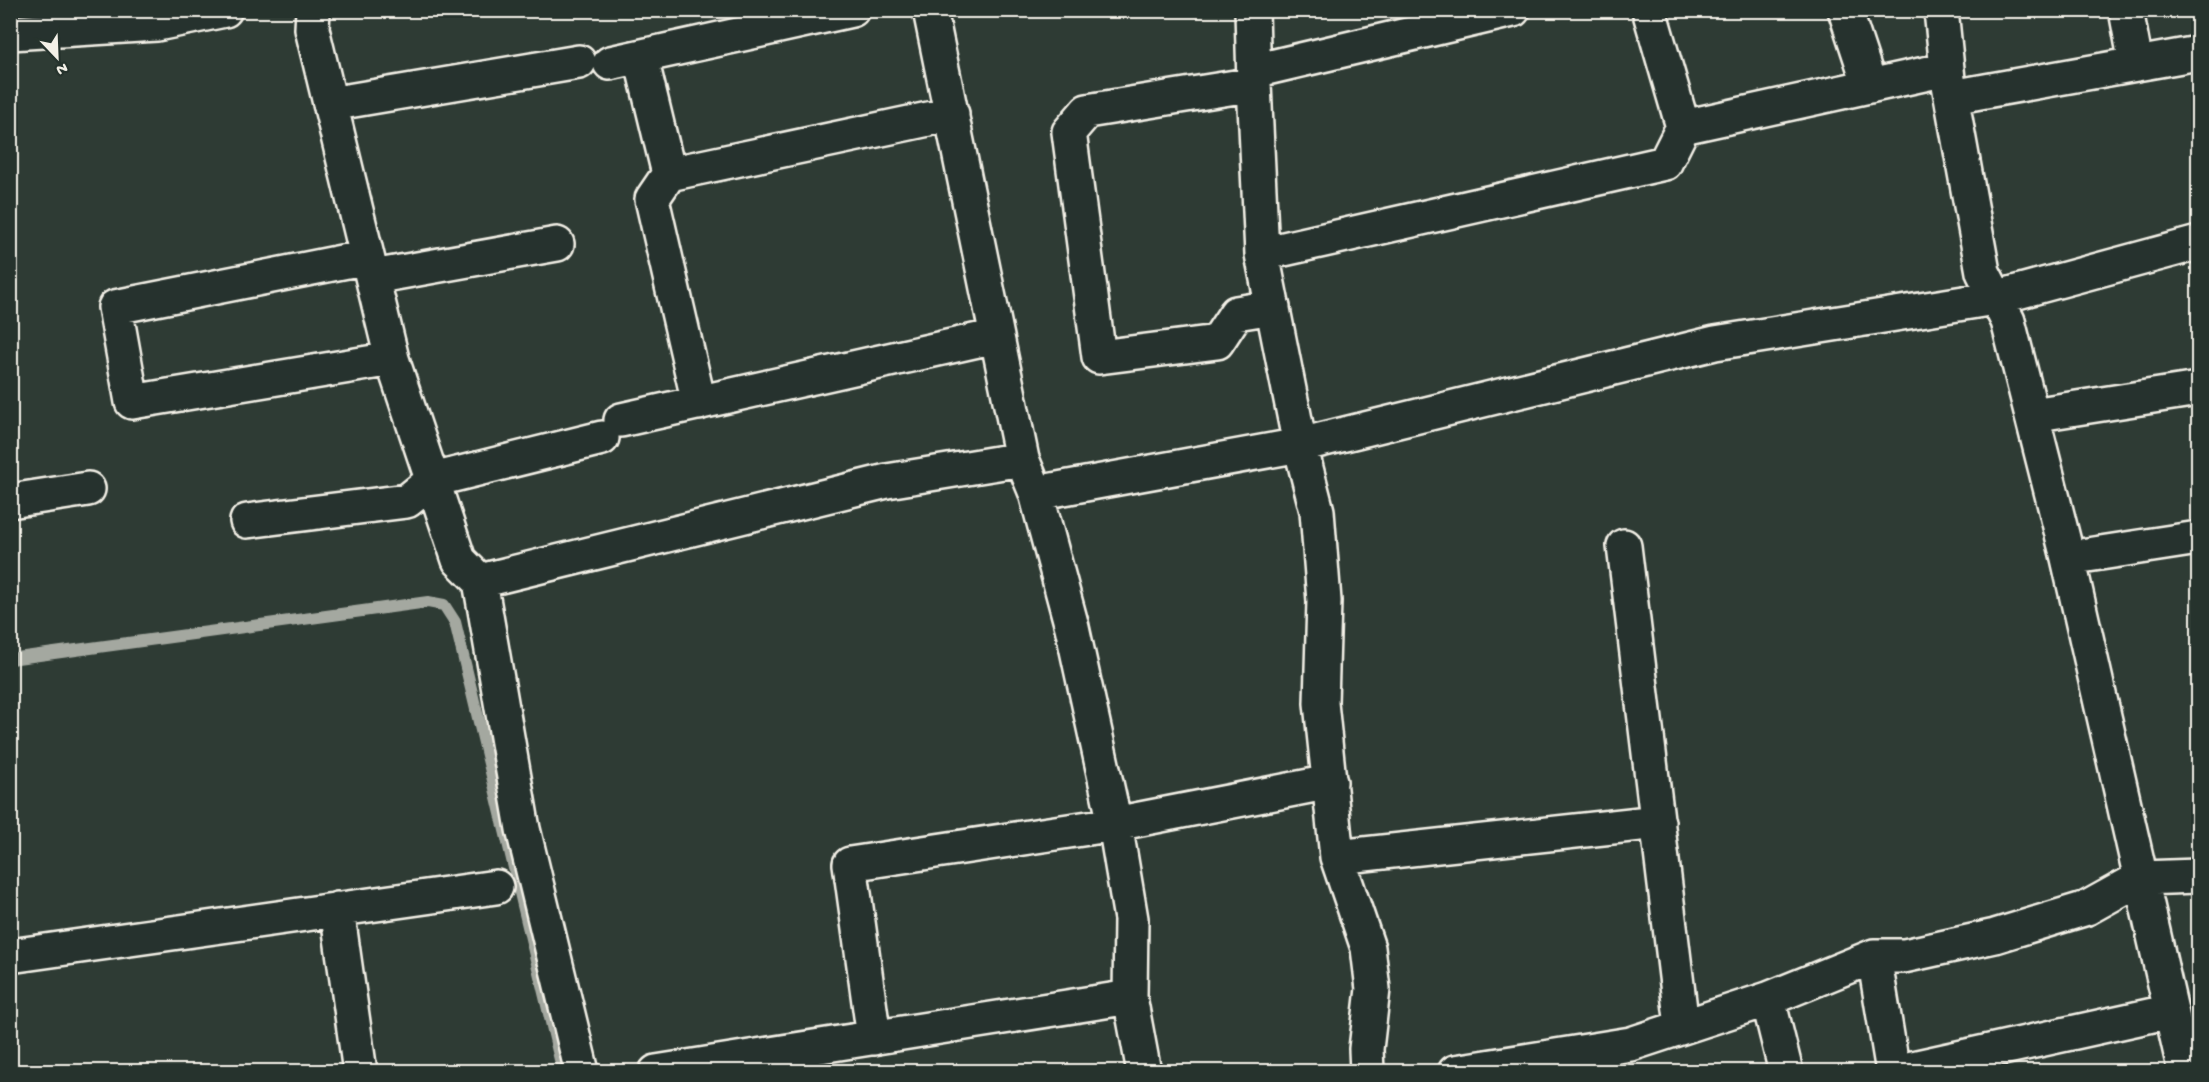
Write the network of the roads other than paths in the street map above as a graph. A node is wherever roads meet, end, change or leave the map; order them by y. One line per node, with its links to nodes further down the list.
1 (225, 10): 11 (street)
2 (313, 10): 18 (street)
3 (852, 10): 13 (street)
4 (930, 10): 19 (street)
5 (1252, 10): 15 (street)
6 (1513, 10): 15 (street)
7 (1649, 10): 20 (street)
8 (1845, 10): 17 (street)
9 (1941, 10): 16 (street)
10 (2126, 10): 14 (street)
11 (10, 33)
12 (2199, 53): 14 (street)
13 (610, 61): 18 (street); 21 (street)
14 (2136, 64): 16 (street)
15 (1254, 77): 24 (street); 27 (street)
16 (1949, 83): 17 (street); 26 (street)
17 (1870, 86): 20 (street)
18 (330, 104): 25 (street)
19 (952, 114): 21 (street); 28 (street)
20 (1683, 127): 24 (street)
21 (669, 174): 31 (street)
22 (2199, 243): 26 (street)
23 (557, 244): 25 (street)
24 (1262, 254): 27 (street)
25 (370, 267): 29 (street); 29 (street)
26 (1995, 298): 32 (street); 33 (street)
27 (1273, 307): 33 (street)
28 (996, 336): 31 (street); 34 (street)
29 (392, 359): 35 (street)
30 (2199, 388): 32 (street)
31 (699, 403): 35 (street)
32 (2032, 415): 42 (street)
33 (1300, 445): 37 (street); 44 (street)
34 (1022, 459): 37 (street); 43 (street)
35 (433, 480): 39 (street); 43 (street)
36 (88, 489): 38 (street)
37 (1036, 493): 46 (street)
38 (10, 501)
39 (247, 521)
40 (2199, 538): 42 (street)
41 (1624, 546): 45 (street)
42 (2068, 558): 49 (street)
43 (480, 581): 60 (street)
44 (1330, 782): 46 (street); 47 (street)
45 (1658, 822): 47 (street); 57 (street)
46 (1115, 824): 54 (street); 58 (street)
47 (1337, 857): 63 (street)
48 (2199, 876): 49 (street)
49 (2141, 879): 53 (street); 56 (street)
50 (496, 886): 51 (street)
51 (337, 909): 52 (street); 59 (street)
52 (10, 956)
53 (1874, 956): 55 (street); 66 (street)
54 (1130, 997): 58 (street); 62 (street)
55 (1768, 999): 57 (street); 65 (street)
56 (2171, 1011): 66 (street); 67 (street)
57 (1682, 1026): 64 (street)
58 (874, 1038): 61 (street)
59 (360, 1071)
60 (582, 1071)
61 (656, 1071)
62 (1144, 1071)
63 (1367, 1071)
64 (1455, 1071)
65 (1786, 1071)
66 (1893, 1071)
67 (2185, 1071)

